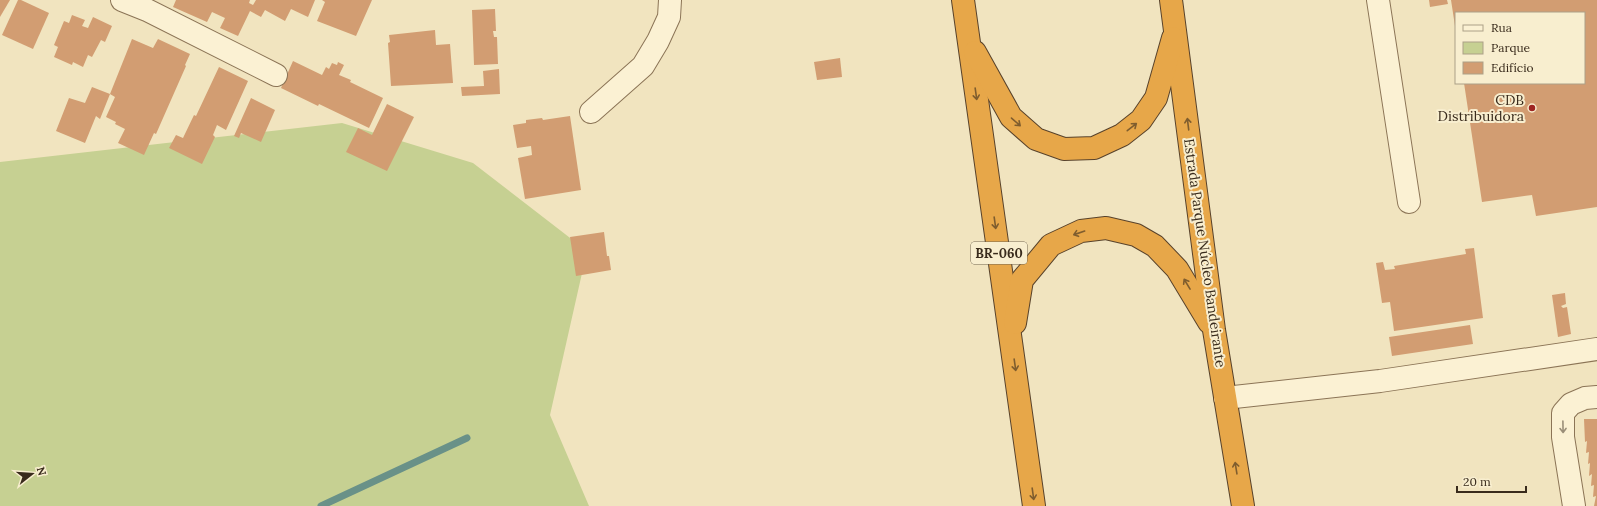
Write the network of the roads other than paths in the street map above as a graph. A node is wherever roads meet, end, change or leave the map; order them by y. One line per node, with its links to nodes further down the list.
1 (122, 0): 6 (street)
2 (670, 0): 10 (street)
3 (963, 0): 8 (highway, BR-060)
4 (1171, 0): 7 (highway, Estrada Parque Núcleo Bandeirante)
5 (1378, 0): 11 (street)
6 (149, 5): 9 (street)
7 (1175, 30): 8 (highway, one-way to 7); 12 (highway, Estrada Parque Núcleo Bandeirante, one-way to 7)
8 (969, 40): 13 (highway, BR-060, one-way to 13)
9 (276, 75)
10 (591, 112)
11 (1409, 202)
12 (1214, 330): 13 (highway, one-way to 13); 16 (highway, Estrada Parque Núcleo Bandeirante)
13 (1011, 342): 17 (highway, BR-060, one-way to 17)
14 (1597, 349): 16 (street)
15 (1597, 397): 19 (street, one-way to 19)
16 (1225, 398): 18 (highway, Estrada Parque Núcleo Bandeirante, one-way to 16)
17 (1034, 506)
18 (1243, 506)
19 (1574, 506)

